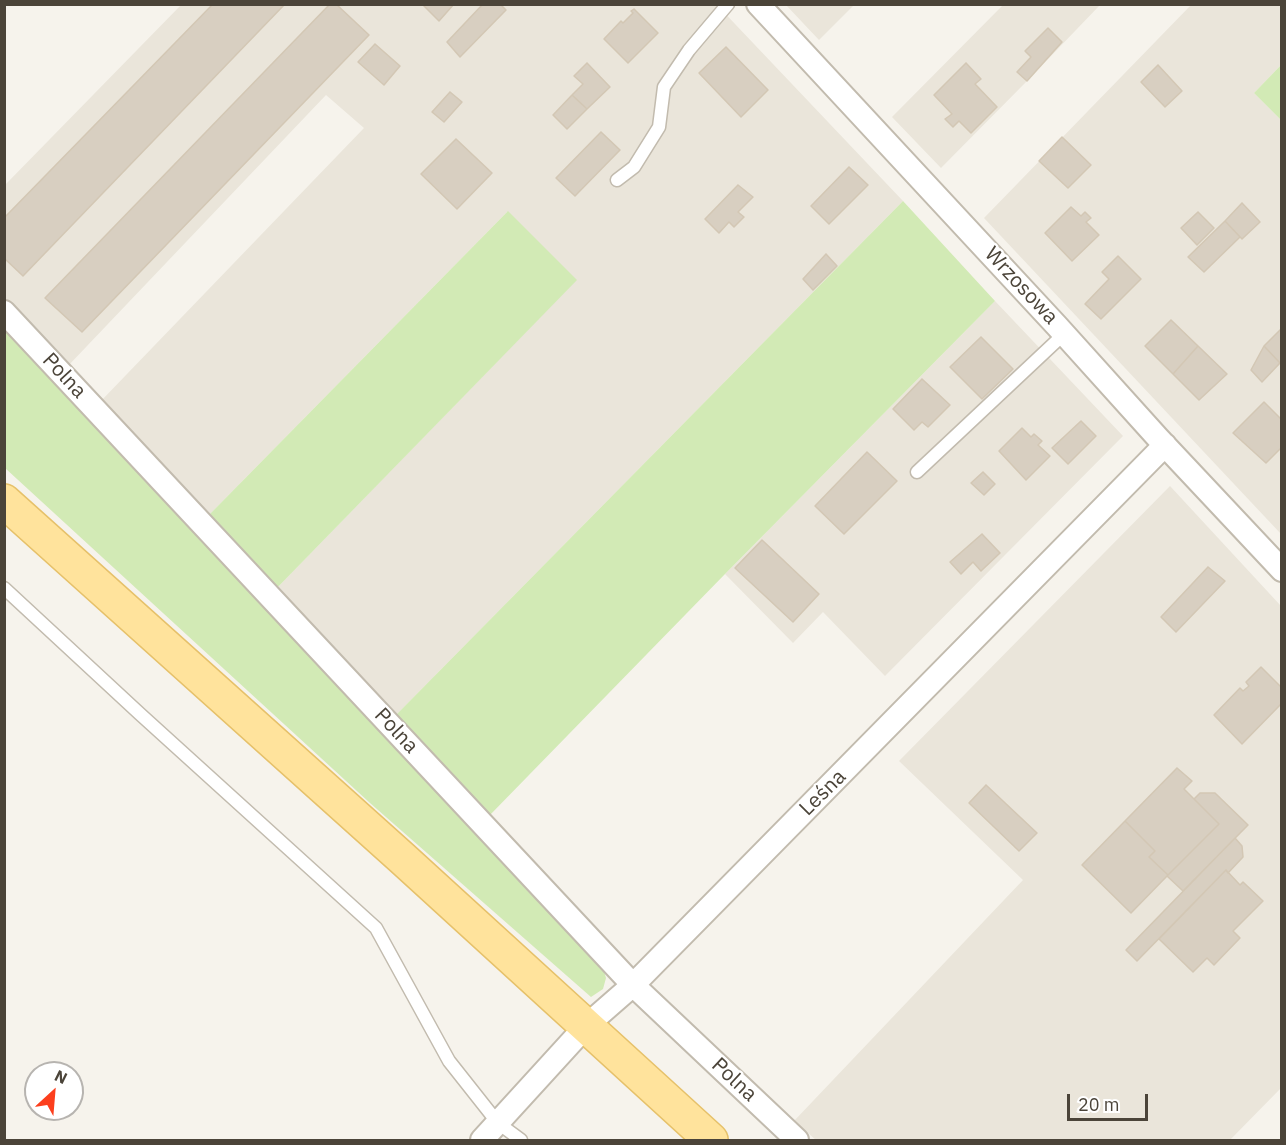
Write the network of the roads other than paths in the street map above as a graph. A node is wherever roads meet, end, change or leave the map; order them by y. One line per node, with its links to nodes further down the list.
1 (728, 4): 3 (lane)
2 (758, 4): 5 (street, Wrzosowa)
3 (617, 180)
4 (4, 312): 11 (street, Polna)
5 (1064, 334): 6 (street, Wrzosowa); 7 (lane)
6 (1165, 445): 9 (street, Wrzosowa); 11 (street, Leśna)
7 (917, 472)
8 (4, 501): 12 (main road)
9 (1281, 570)
10 (4, 588): 13 (lane)
11 (633, 985): 12 (street, Leśna); 17 (street, Polna)
12 (586, 1026): 13 (street, Leśna); 16 (main road)
13 (498, 1123): 14 (street, Leśna); 15 (lane)
14 (482, 1140)
15 (521, 1140)
16 (711, 1140)
17 (797, 1140)

